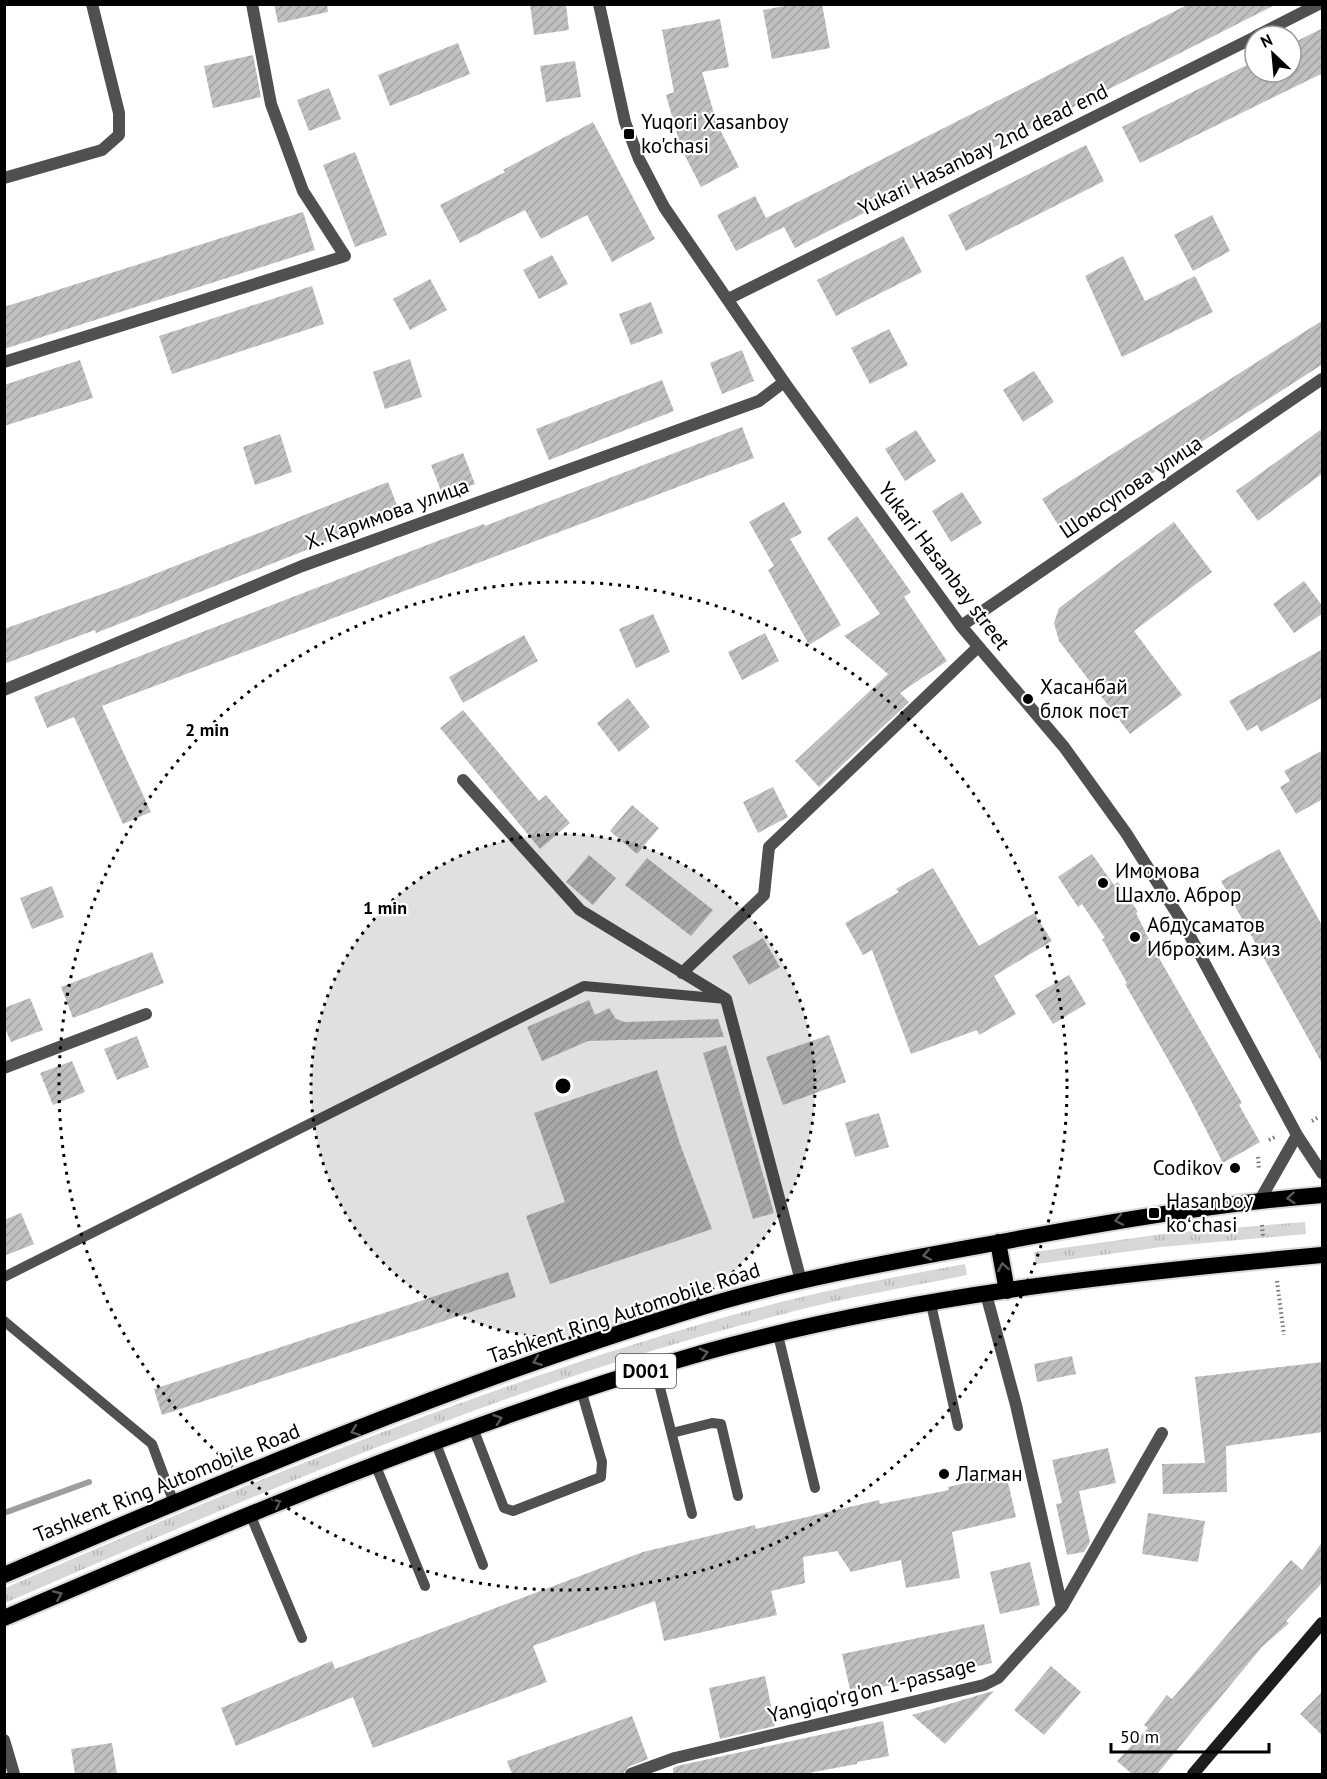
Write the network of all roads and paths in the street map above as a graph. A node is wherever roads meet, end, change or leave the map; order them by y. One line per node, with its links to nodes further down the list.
1 (92, 4): 7 (street)
2 (252, 4): 9 (street)
3 (599, 4): 8 (street, Yukari Hasanbay street)
4 (1319, 4): 5 (street, Yukari Hasanbay 2nd dead end)
5 (1280, 24)
6 (1243, 42): 8 (street, Yukari Hasanbay 2nd dead end)
7 (4, 178)
8 (728, 299): 11 (street, Yukari Hasanbay street)
9 (4, 362)
10 (1323, 380): 12 (street, Шоюсупова улица)
11 (784, 382): 12 (street, Yukari Hasanbay street); 14 (street, Х. Каримова улица)
12 (961, 626): 13 (street, Yukari Hasanbay street)
13 (978, 647): 16 (street); 22 (street, Yukari Hasanbay street)
14 (4, 690)
15 (463, 780): 16 (street)
16 (682, 973): 17 (street)
17 (726, 999): 32 (lane); 33 (street)
18 (146, 1014): 19 (street)
19 (4, 1068)
20 (1319, 1117): 21 (path)
21 (1312, 1120)
22 (1297, 1135): 25 (street, Yukari Hasanbay street); 27 (street)
23 (1276, 1136): 24 (path)
24 (1269, 1140)
25 (1323, 1173)
26 (1323, 1195): 27 (highway, Tashkent Ring Automobile Road / D001, one-way to 27)
27 (1260, 1200): 30 (highway, Tashkent Ring Automobile Road / D001, one-way to 30)
28 (1262, 1225): 29 (path)
29 (1263, 1237)
30 (998, 1242): 33 (highway, Tashkent Ring Automobile Road / D001, one-way to 33); 35 (highway, one-way to 30)
31 (1323, 1255): 35 (highway, D001)
32 (4, 1277)
33 (801, 1281): 51 (highway, Tashkent Ring Automobile Road / D001, one-way to 51)
34 (1277, 1281): 40 (path)
35 (1007, 1291): 36 (highway, D001)
36 (986, 1294): 37 (highway, D001); 57 (street)
37 (930, 1304): 39 (highway, D001); 43 (lane)
38 (4, 1321): 51 (lane)
39 (778, 1335): 41 (highway, D001, one-way to 39); 49 (lane)
40 (1284, 1335)
41 (655, 1368): 42 (highway, D001); 45 (lane)
42 (581, 1390): 44 (highway, D001, one-way to 42); 44 (lane)
43 (958, 1426)
44 (473, 1428): 47 (highway, D001)
45 (672, 1433): 50 (lane); 53 (lane)
46 (1162, 1433): 57 (street, Yangiqo'rg'on 1-passage)
47 (435, 1441): 48 (highway, D001); 54 (lane)
48 (375, 1464): 52 (highway, D001, one-way to 48); 56 (lane)
49 (815, 1488)
50 (738, 1496)
51 (174, 1503): 55 (highway, Tashkent Ring Automobile Road / D001)
52 (250, 1514): 58 (highway, D001, one-way to 52); 60 (lane)
53 (692, 1514)
54 (483, 1565)
55 (4, 1575)
56 (425, 1586)
57 (1062, 1607): 63 (street, Yangiqo'rg'on 1-passage)
58 (4, 1618)
59 (1323, 1623): 64 (main road)
60 (302, 1638)
61 (4, 1740): 62 (street)
62 (14, 1774)
63 (631, 1774)
64 (1193, 1774)

